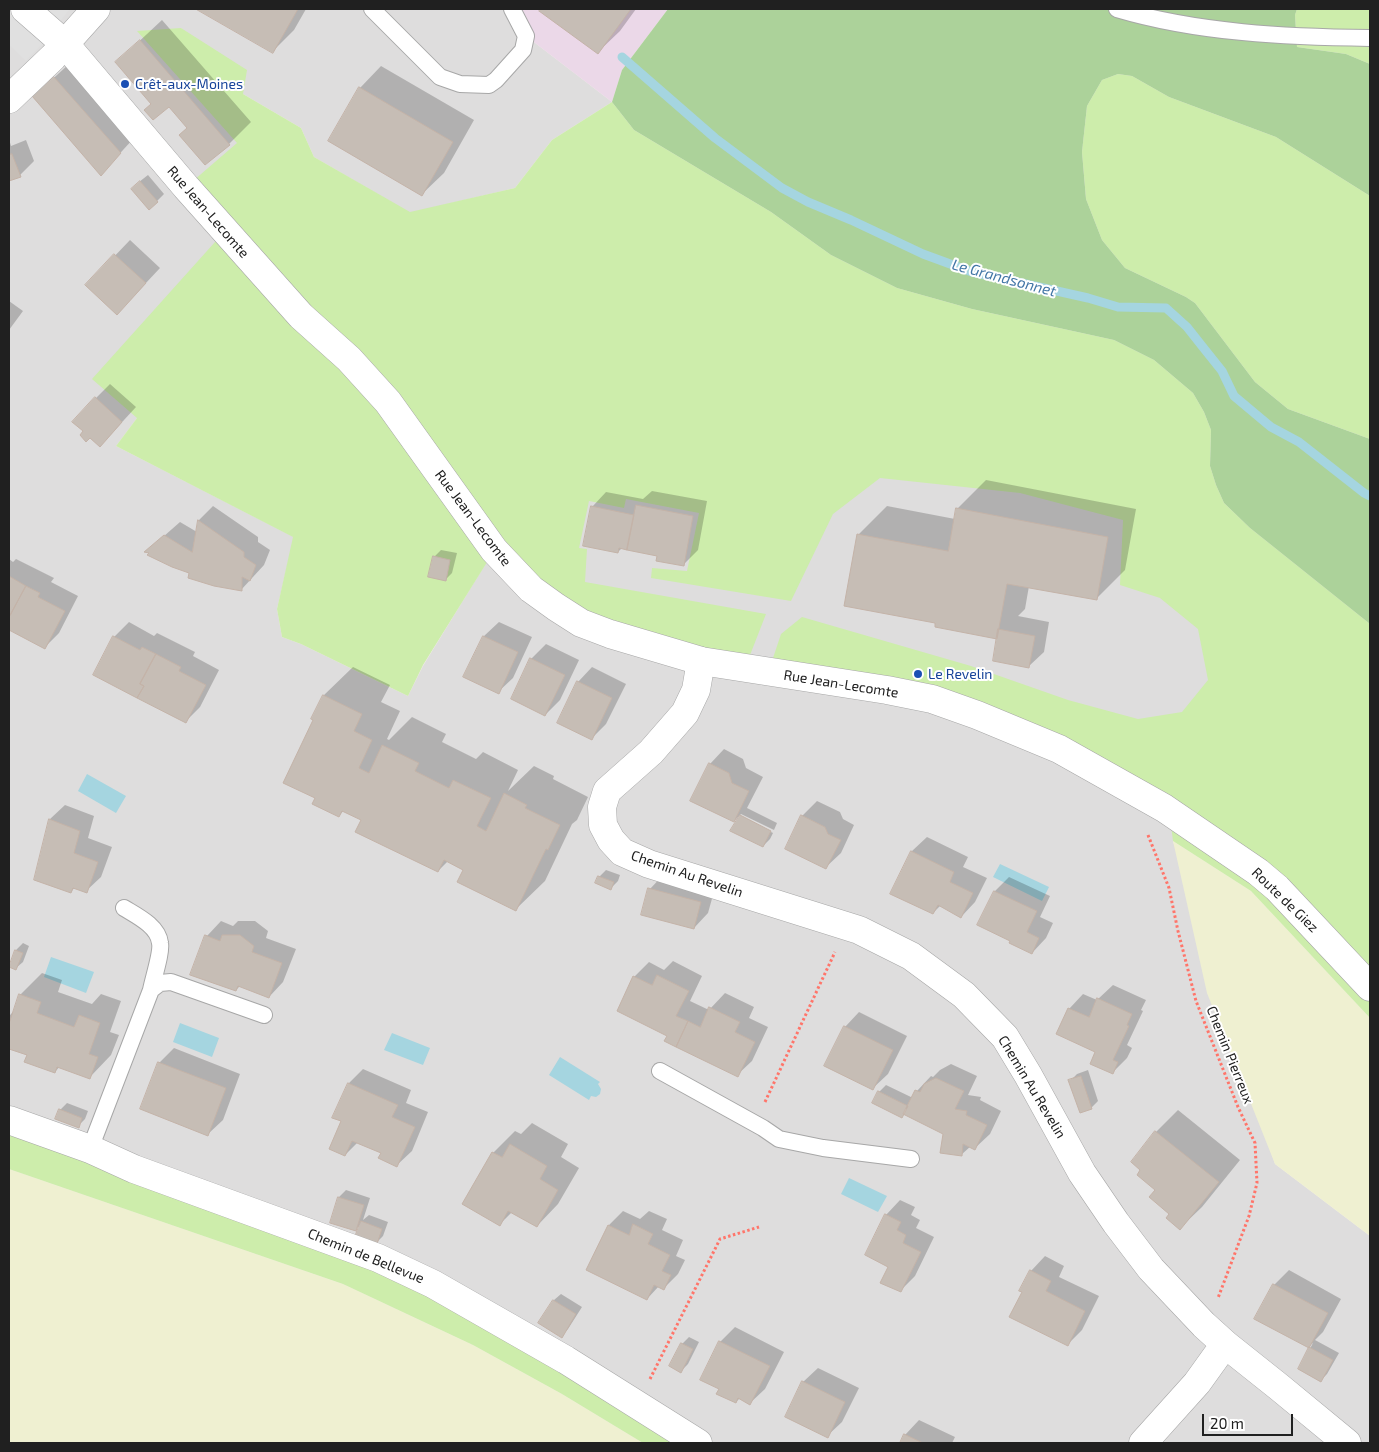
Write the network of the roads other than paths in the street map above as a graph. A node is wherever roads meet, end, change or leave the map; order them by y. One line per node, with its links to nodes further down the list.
1 (25, 9): 7 (street, Rue Jean-Lecomte)
2 (96, 9): 7 (street)
3 (372, 9): 4 (lane)
4 (512, 9)
5 (1117, 9): 6 (lane)
6 (1370, 38)
7 (65, 44): 8 (street); 9 (street, Rue Jean-Lecomte)
8 (9, 98)
9 (701, 661): 10 (street, Rue Jean-Lecomte); 19 (street, Chemin Au Revelin)
10 (1164, 808): 12 (street, Route de Giez)
11 (124, 908): 13 (lane)
12 (1370, 987)
13 (151, 990): 14 (lane); 17 (lane)
14 (264, 1015)
15 (660, 1071): 18 (lane)
16 (9, 1120): 17 (street, Chemin de Bellevue)
17 (90, 1150): 20 (street, Chemin de Bellevue)
18 (911, 1159)
19 (1224, 1344): 21 (street); 22 (street, Chemin Au Revelin)
20 (698, 1443)
21 (1143, 1443)
22 (1347, 1443)

